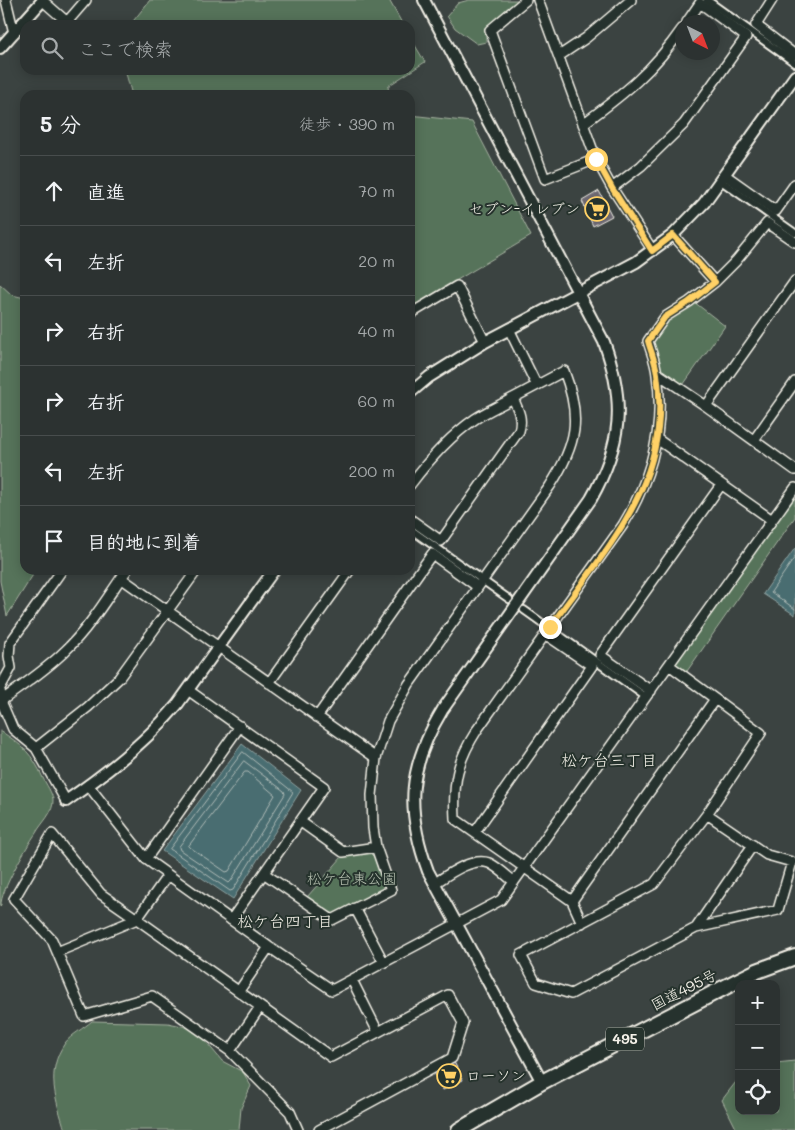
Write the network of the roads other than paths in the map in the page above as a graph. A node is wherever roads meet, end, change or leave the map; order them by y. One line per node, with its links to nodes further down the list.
1 (6, 0): 17 (street)
2 (42, 0): 13 (street); 14 (street)
3 (86, 0): 15 (street)
4 (424, 0): 35 (street)
5 (526, 0): 25 (street)
6 (538, 0): 21 (street)
7 (631, 0): 21 (street)
8 (707, 0): 22 (street)
9 (772, 0): 20 (street)
10 (692, 15): 11 (street)
11 (716, 15)
12 (720, 18): 28 (street)
13 (25, 20)
14 (64, 20)
15 (68, 20)
16 (20, 26): 17 (street)
17 (14, 33): 19 (street)
18 (675, 39): 24 (street)
19 (0, 48)
20 (795, 55)
21 (559, 56): 24 (street)
22 (795, 63)
23 (795, 76): 26 (street)
24 (583, 124): 25 (street)
25 (596, 159): 28 (street)
26 (723, 178): 27 (street); 29 (street); 30 (street)
27 (795, 184)
28 (612, 188): 32 (street)
29 (795, 233)
30 (673, 235): 32 (street); 34 (street)
31 (795, 242): 34 (street)
32 (652, 251): 35 (street)
33 (795, 281): 44 (street)
34 (715, 282): 39 (street)
35 (578, 294): 37 (street); 88 (street)
36 (415, 311): 38 (street)
37 (509, 329): 38 (street); 41 (street)
38 (485, 342): 42 (street)
39 (657, 373): 44 (street); 45 (street)
40 (795, 382): 46 (street)
41 (536, 384): 43 (street); 60 (street)
42 (415, 389)
43 (513, 398): 48 (street); 52 (street)
44 (706, 406): 46 (street)
45 (657, 439): 49 (street); 64 (street)
46 (754, 440): 47 (street)
47 (795, 470)
48 (415, 479)
49 (721, 485): 51 (street); 69 (street)
50 (795, 488): 51 (street)
51 (772, 520): 66 (street)
52 (415, 523)
53 (415, 533): 60 (street)
54 (58, 575): 71 (street)
55 (123, 575): 59 (street)
56 (193, 575): 63 (street)
57 (270, 575): 65 (street)
58 (346, 575): 67 (street)
59 (121, 578): 63 (street); 71 (street)
60 (481, 583): 61 (street); 72 (street); 75 (street)
61 (509, 599)
62 (524, 610): 64 (street)
63 (168, 611): 65 (street); 74 (street)
64 (547, 631): 69 (street); 80 (street); 80 (street)
65 (219, 647): 67 (street); 68 (street)
66 (669, 665): 69 (street); 70 (street)
67 (269, 683): 72 (street)
68 (188, 690): 73 (street); 76 (street)
69 (648, 694): 84 (street)
70 (715, 699): 78 (street); 89 (street)
71 (1, 701): 74 (street)
72 (317, 717): 75 (street)
73 (240, 726): 79 (street); 83 (street)
74 (36, 748): 77 (street)
75 (376, 758): 82 (street)
76 (88, 786): 77 (street); 83 (street)
77 (66, 801)
78 (707, 814): 81 (street); 93 (street)
79 (301, 822): 82 (street); 85 (street)
80 (475, 832): 84 (street)
81 (753, 845): 95 (street); 95 (street)
82 (376, 847): 90 (street)
83 (146, 859): 86 (street)
84 (525, 868): 87 (street); 89 (street)
85 (265, 874): 90 (street); 92 (street)
86 (168, 875): 91 (street); 92 (street)
87 (514, 882): 88 (street); 94 (street)
88 (435, 883): 94 (street)
89 (572, 901): 93 (street)
90 (355, 908): 99 (street)
91 (137, 919): 97 (street); 97 (street); 101 (street)
92 (231, 920): 96 (street)
93 (582, 923): 95 (street)
94 (457, 924): 99 (street); 105 (street)
95 (696, 928)
96 (269, 947): 100 (street); 101 (street)
97 (57, 952): 104 (street)
98 (795, 957): 105 (highway, 国道495号 / 495)
99 (384, 963): 100 (street)
100 (352, 980): 103 (street)
101 (238, 991): 102 (street)
102 (260, 1007): 103 (street); 104 (street)
103 (378, 1032): 107 (street)
104 (230, 1051): 106 (street)
105 (542, 1082): 108 (highway, 国道495号 / 495)
106 (298, 1130)
107 (319, 1130)
108 (459, 1130)

